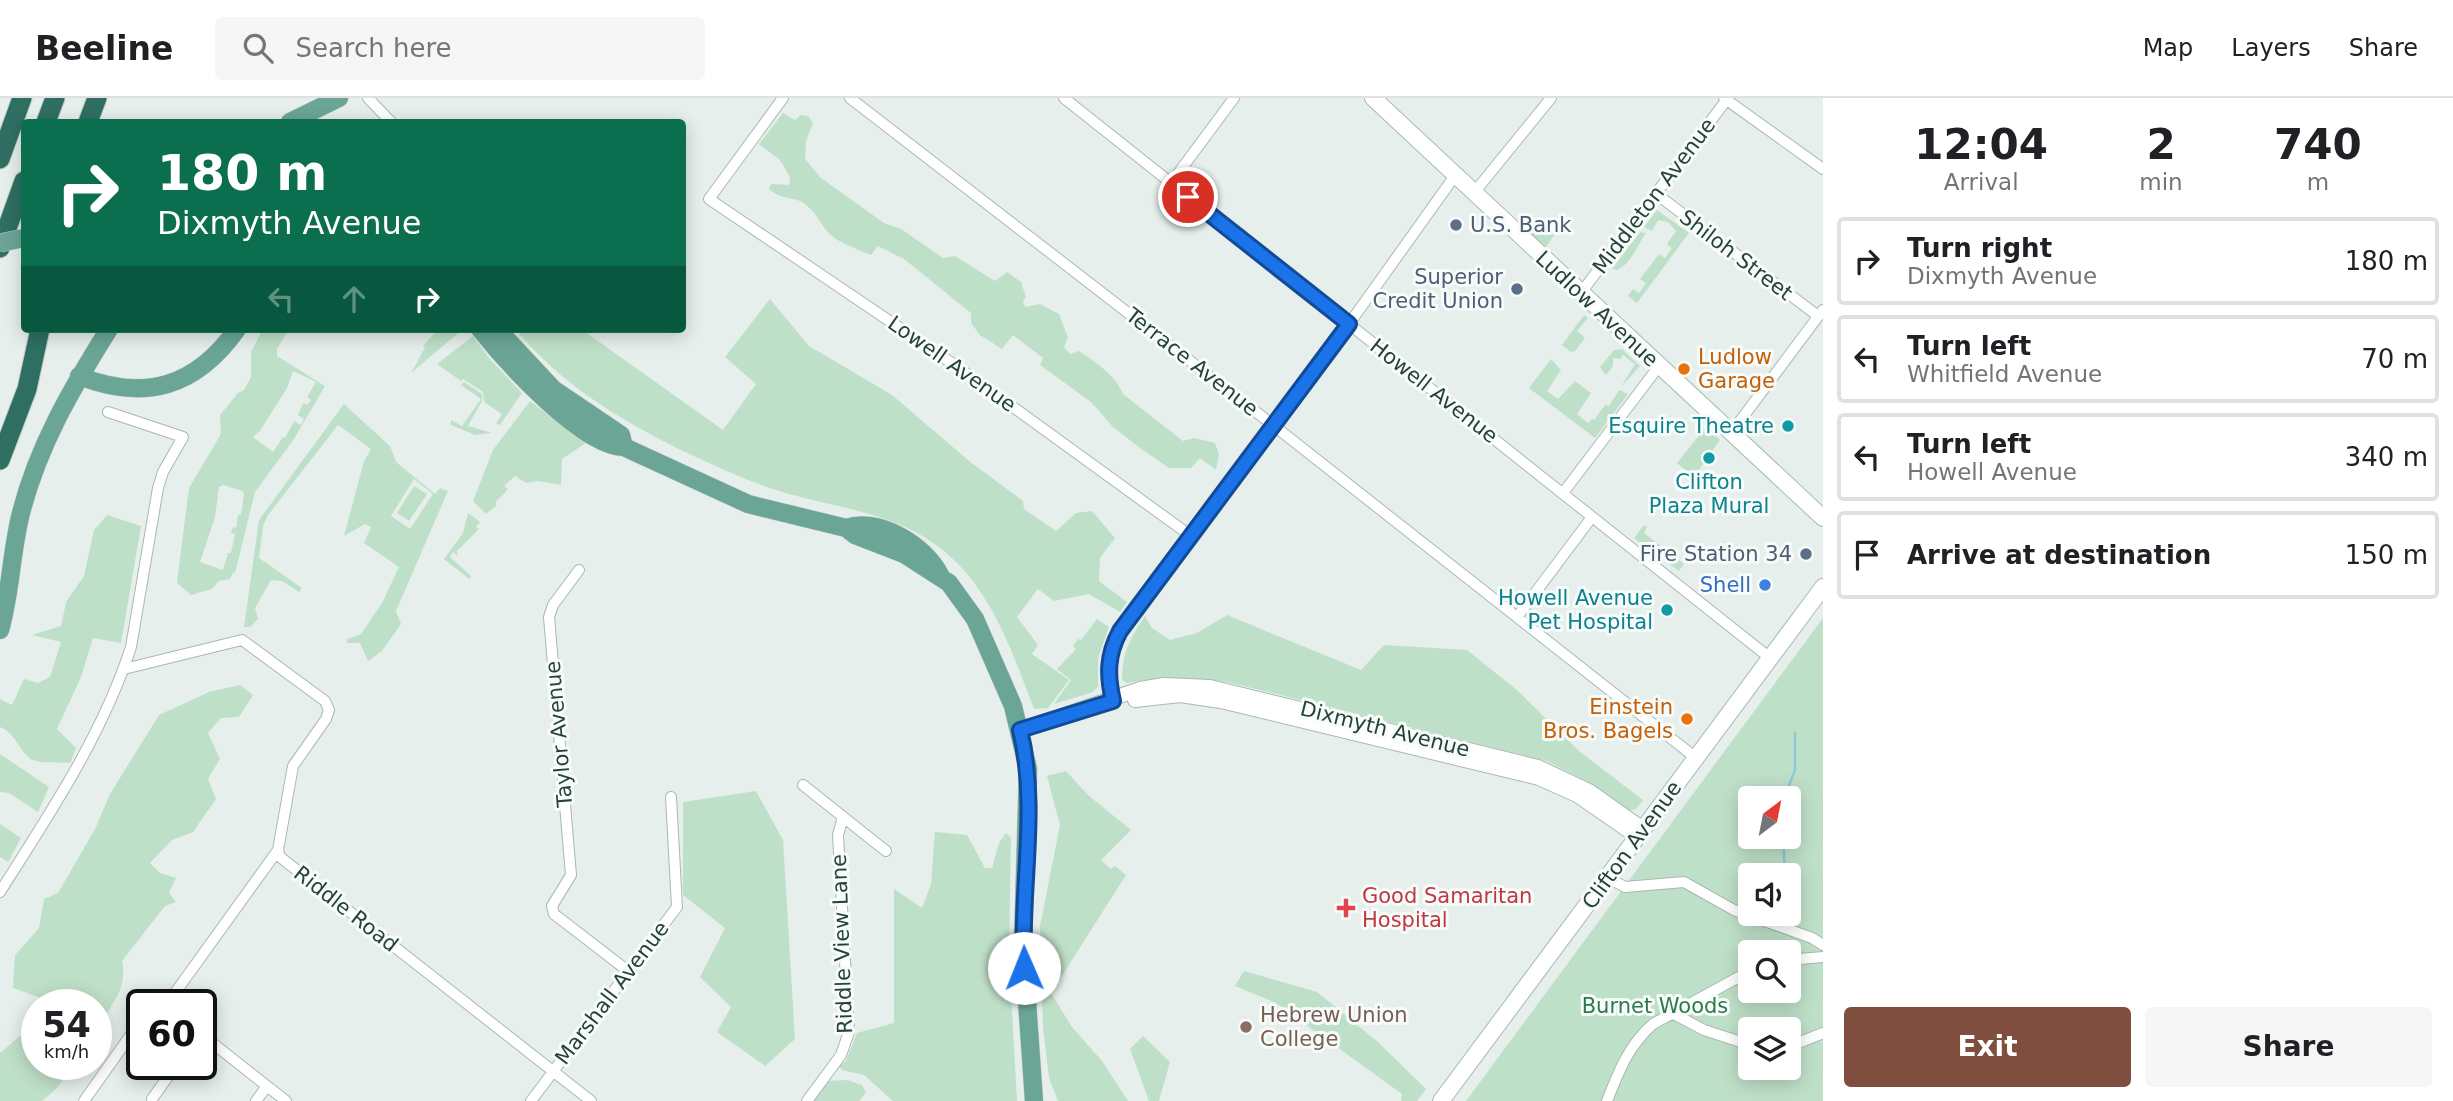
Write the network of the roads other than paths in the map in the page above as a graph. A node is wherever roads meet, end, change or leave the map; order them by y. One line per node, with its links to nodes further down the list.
1 (22, 98): 18 (highway)
2 (55, 98): 14 (highway)
3 (97, 98): 15 (highway)
4 (368, 98): 17 (street)
5 (783, 98): 45 (street, Lowell Avenue)
6 (850, 98): 38 (street, Terrace Avenue)
7 (1064, 98): 13 (street, Howell Avenue)
8 (1234, 98): 21 (street)
9 (1373, 98): 20 (main road, Ludlow Avenue)
10 (1551, 98): 24 (street)
11 (1726, 99): 19 (street); 23 (street, Middleton Avenue)
12 (328, 100): 16 (main road)
13 (1080, 103): 21 (street, Howell Avenue)
14 (47, 119)
15 (90, 119)
16 (295, 119)
17 (388, 119)
18 (0, 159)
19 (1823, 170)
20 (1454, 177): 24 (main road, Ludlow Avenue); 29 (street)
21 (1171, 183): 29 (street, Howell Avenue)
22 (21, 189): 26 (highway)
23 (1655, 193): 27 (street, Middleton Avenue); 28 (street, Shiloh Street)
24 (1473, 194): 27 (main road, Ludlow Avenue)
25 (21, 239): 26 (main road, bridge)
26 (0, 246)
27 (1580, 294): 35 (main road, Ludlow Avenue)
28 (1821, 313): 39 (street)
29 (1349, 324): 38 (street); 42 (street, Howell Avenue)
30 (39, 333): 41 (highway)
31 (106, 333): 36 (main road)
32 (233, 333): 36 (main road)
33 (483, 333): 40 (main road)
34 (501, 333): 40 (main road)
35 (1658, 366): 39 (main road, Ludlow Avenue); 42 (street)
36 (79, 376): 49 (main road)
37 (108, 412): 51 (street)
38 (1273, 425): 45 (street); 48 (street, Terrace Avenue)
39 (1731, 433): 44 (main road, Ludlow Avenue)
40 (624, 447): 53 (main road)
41 (0, 460)
42 (1563, 493): 43 (street, Howell Avenue)
43 (1592, 517): 48 (street); 50 (street, Howell Avenue)
44 (1823, 518)
45 (1191, 536): 52 (street)
46 (579, 570): 66 (street, Taylor Avenue)
47 (1823, 587): 50 (main road, Clifton Avenue)
48 (1517, 617): 54 (street, Terrace Avenue)
49 (0, 630)
50 (1770, 658): 54 (main road, Clifton Avenue)
51 (124, 669): 59 (street, Riddle Road); 62 (street)
52 (1113, 701): 53 (street, Dixmyth Avenue); 58 (street, Dixmyth Avenue)
53 (1020, 730): 85 (main road)
54 (1696, 758): 58 (main road, Clifton Avenue)
55 (803, 785): 57 (street)
56 (671, 797): 66 (street, Marshall Avenue)
57 (843, 817): 60 (street); 84 (street, Riddle View Lane)
58 (1641, 833): 61 (main road, Clifton Avenue)
59 (278, 850): 68 (street); 75 (street, Riddle Road)
60 (886, 851)
61 (1608, 878): 63 (street); 86 (main road, Clifton Avenue)
62 (0, 892)
63 (1823, 945)
64 (1823, 957): 65 (street)
65 (1801, 959)
66 (628, 971): 75 (street, Marshall Avenue)
67 (1738, 978): 69 (street)
68 (178, 989)
69 (1674, 1014): 71 (street); 87 (street)
70 (1823, 1033): 73 (street)
71 (1738, 1041)
72 (126, 1042): 79 (street)
73 (1801, 1042)
74 (217, 1047): 77 (street)
75 (553, 1071): 82 (street, Marshall Avenue); 83 (street, Riddle Road)
76 (166, 1080): 78 (street)
77 (267, 1086): 80 (street); 81 (street)
78 (152, 1099)
79 (84, 1101)
80 (256, 1101)
81 (286, 1101)
82 (531, 1101)
83 (591, 1101)
84 (807, 1101)
85 (1034, 1101)
86 (1441, 1101)
87 (1607, 1101)

